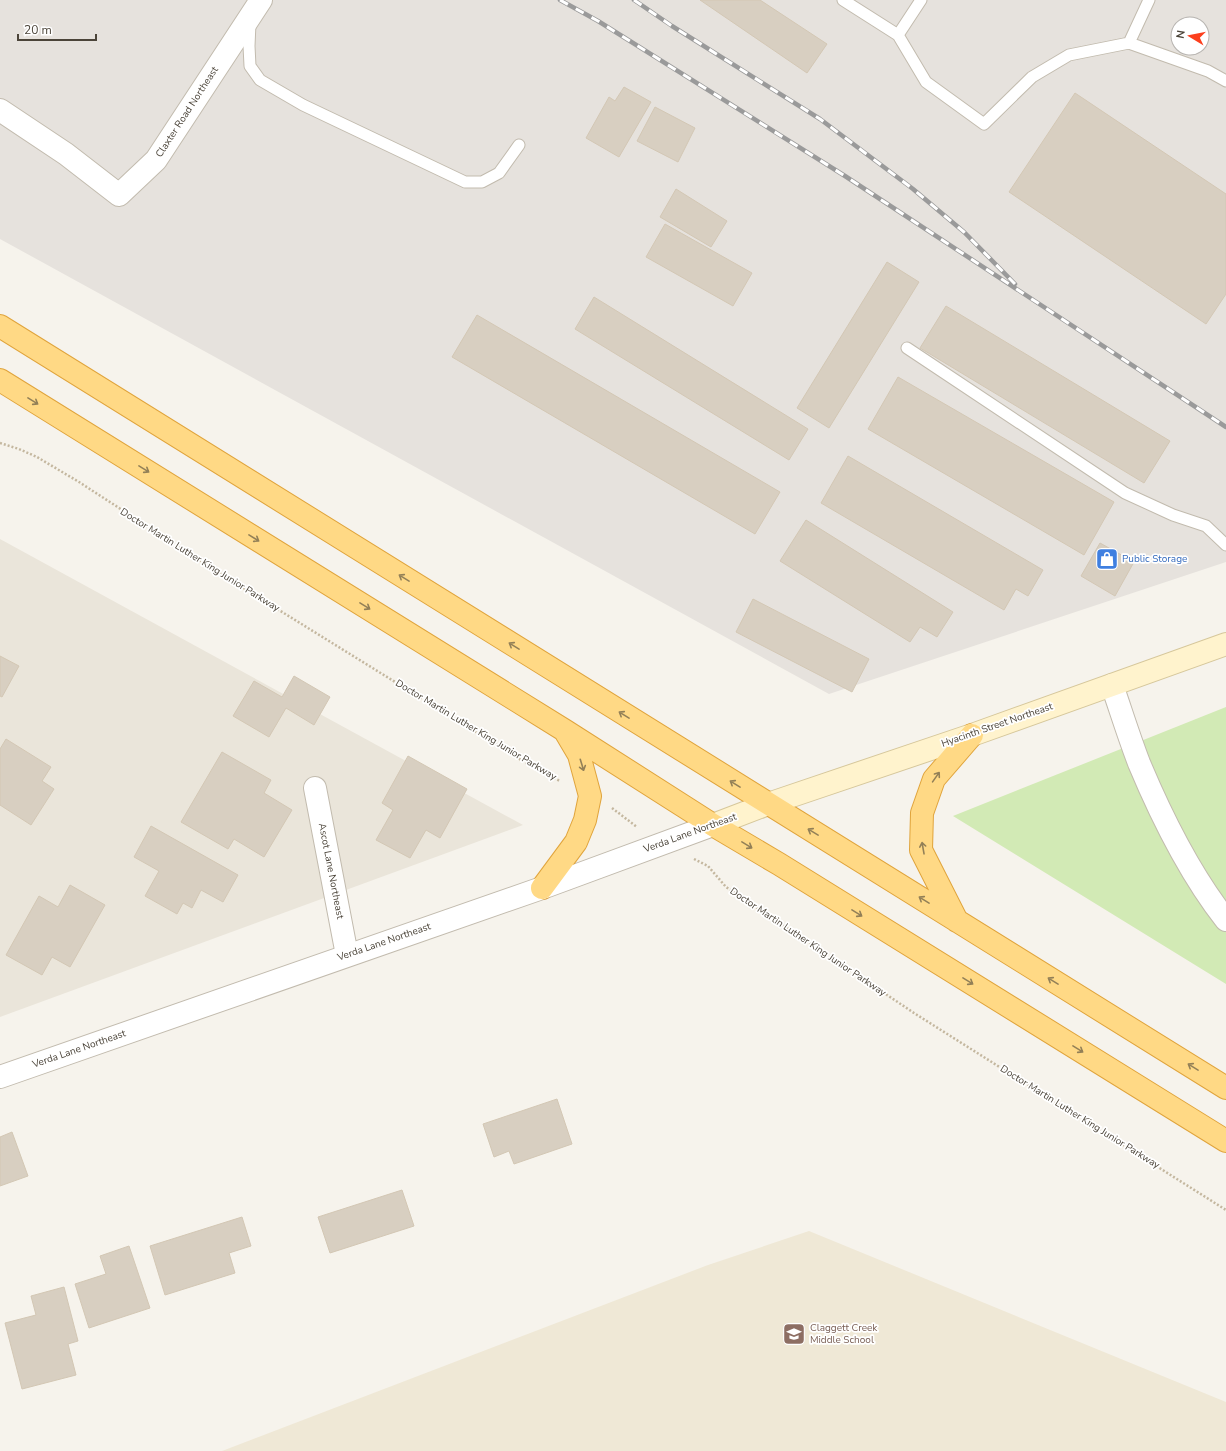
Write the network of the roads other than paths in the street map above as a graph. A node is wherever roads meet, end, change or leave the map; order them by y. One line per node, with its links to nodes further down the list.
1 (843, 0): 5 (lane)
2 (921, 0): 5 (lane)
3 (1149, 0): 6 (lane)
4 (256, 8): 8 (street, Claxter Road Northeast); 9 (lane)
5 (898, 35): 6 (lane)
6 (1129, 43): 7 (lane)
7 (1226, 81)
8 (0, 110)
9 (519, 145)
10 (0, 326): 19 (highway, one-way to 10)
11 (907, 348): 13 (lane)
12 (0, 380): 16 (highway, one-way to 16)
13 (1226, 545)
14 (1226, 644): 15 (main road, Hyacinth Street Northeast)
15 (1112, 685): 17 (main road, Hyacinth Street Northeast); 22 (street)
16 (564, 730): 20 (highway); 21 (highway, one-way to 21)
17 (972, 735): 19 (main road, Hyacinth Street Northeast); 23 (highway, one-way to 17)
18 (315, 788): 24 (street, Ascot Lane Northeast)
19 (768, 804): 20 (main road, Verda Lane Northeast); 23 (highway, one-way to 19)
20 (713, 825): 21 (street, Verda Lane Northeast); 27 (highway, one-way to 27)
21 (542, 888): 24 (street, Verda Lane Northeast)
22 (1226, 920)
23 (957, 921): 26 (highway, one-way to 23)
24 (347, 955): 25 (street, Verda Lane Northeast)
25 (0, 1077)
26 (1226, 1088)
27 (1226, 1141)

